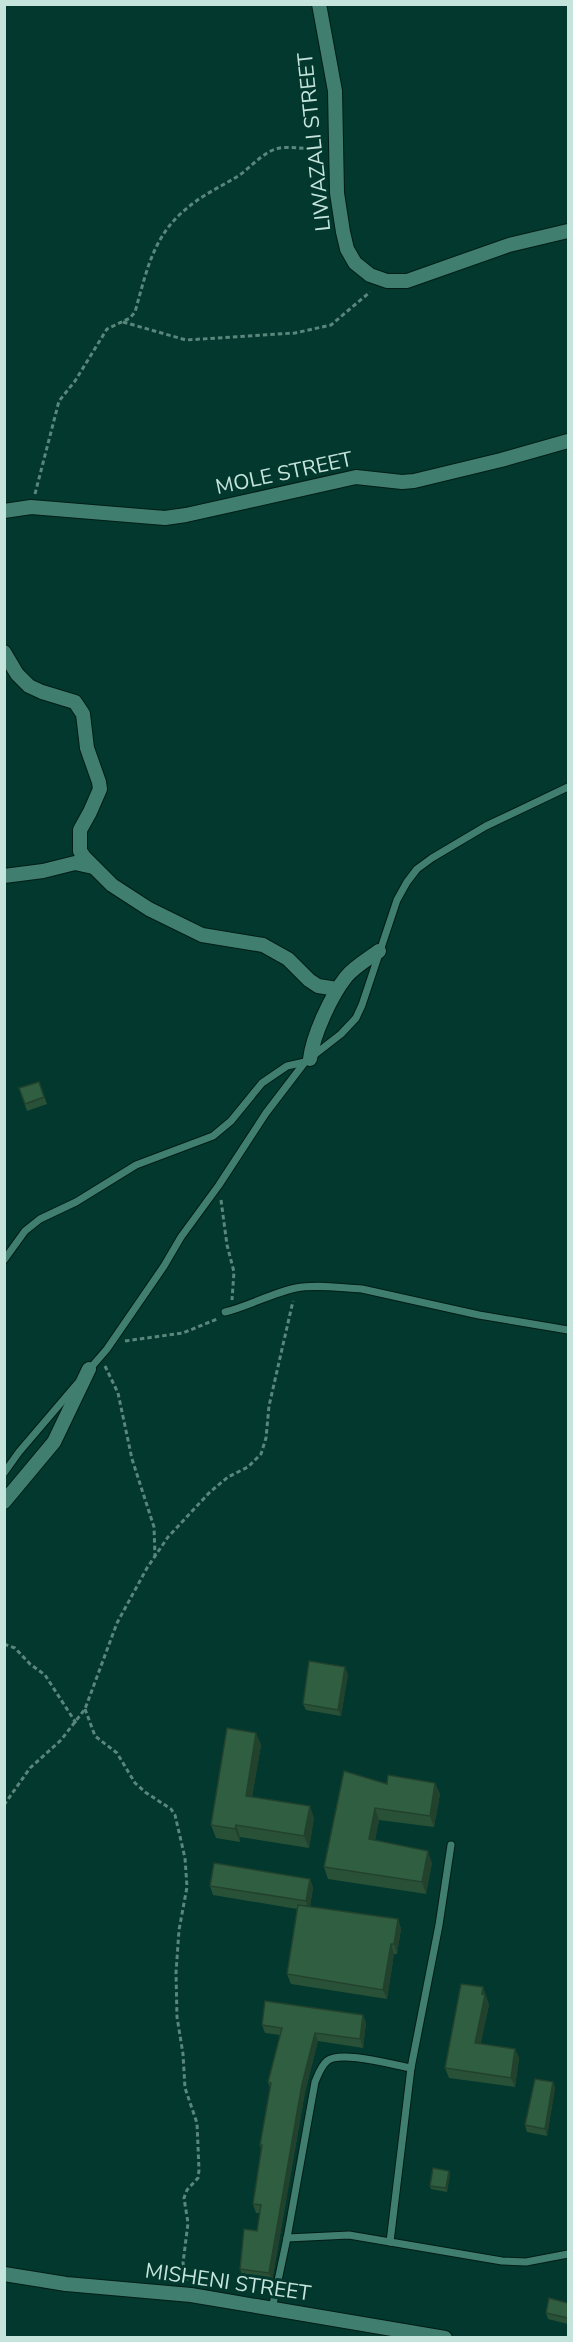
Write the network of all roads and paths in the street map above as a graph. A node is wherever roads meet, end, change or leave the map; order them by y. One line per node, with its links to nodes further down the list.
1 (319, 4): 2 (street, LIWAZALI STREET)
2 (337, 144): 4 (street, LIWAZALI STREET); 5 (path)
3 (568, 231): 4 (street)
4 (383, 280): 5 (path)
5 (121, 321): 7 (path)
6 (568, 441): 7 (street, MOLE STREET)
7 (31, 507): 8 (street, MOLE STREET)
8 (4, 511)
9 (4, 652): 11 (street)
10 (568, 787): 13 (lane)
11 (95, 868): 12 (street); 14 (street)
12 (4, 876)
13 (379, 951): 14 (street); 15 (lane)
14 (337, 989): 15 (street)
15 (308, 1060): 16 (lane); 17 (lane)
16 (219, 1185): 19 (path); 21 (lane)
17 (4, 1260)
18 (297, 1288): 19 (lane); 20 (lane); 26 (path)
19 (225, 1312): 21 (path)
20 (568, 1330)
21 (111, 1343): 22 (lane)
22 (100, 1357): 23 (lane); 26 (path)
23 (89, 1369): 24 (lane); 25 (street)
24 (4, 1473)
25 (4, 1502)
26 (155, 1556): 28 (path)
27 (4, 1644): 29 (path)
28 (85, 1708): 29 (path); 37 (path)
29 (76, 1723): 30 (path)
30 (4, 1805)
31 (451, 1845): 32 (lane)
32 (411, 2068): 33 (lane); 34 (lane)
33 (287, 2238): 34 (lane); 38 (lane)
34 (390, 2242): 35 (lane)
35 (568, 2254)
36 (4, 2274): 37 (street, MISHENI STREET)
37 (190, 2295): 38 (street, MISHENI STREET)
38 (272, 2309): 39 (street, MISHENI STREET)
39 (445, 2337)

